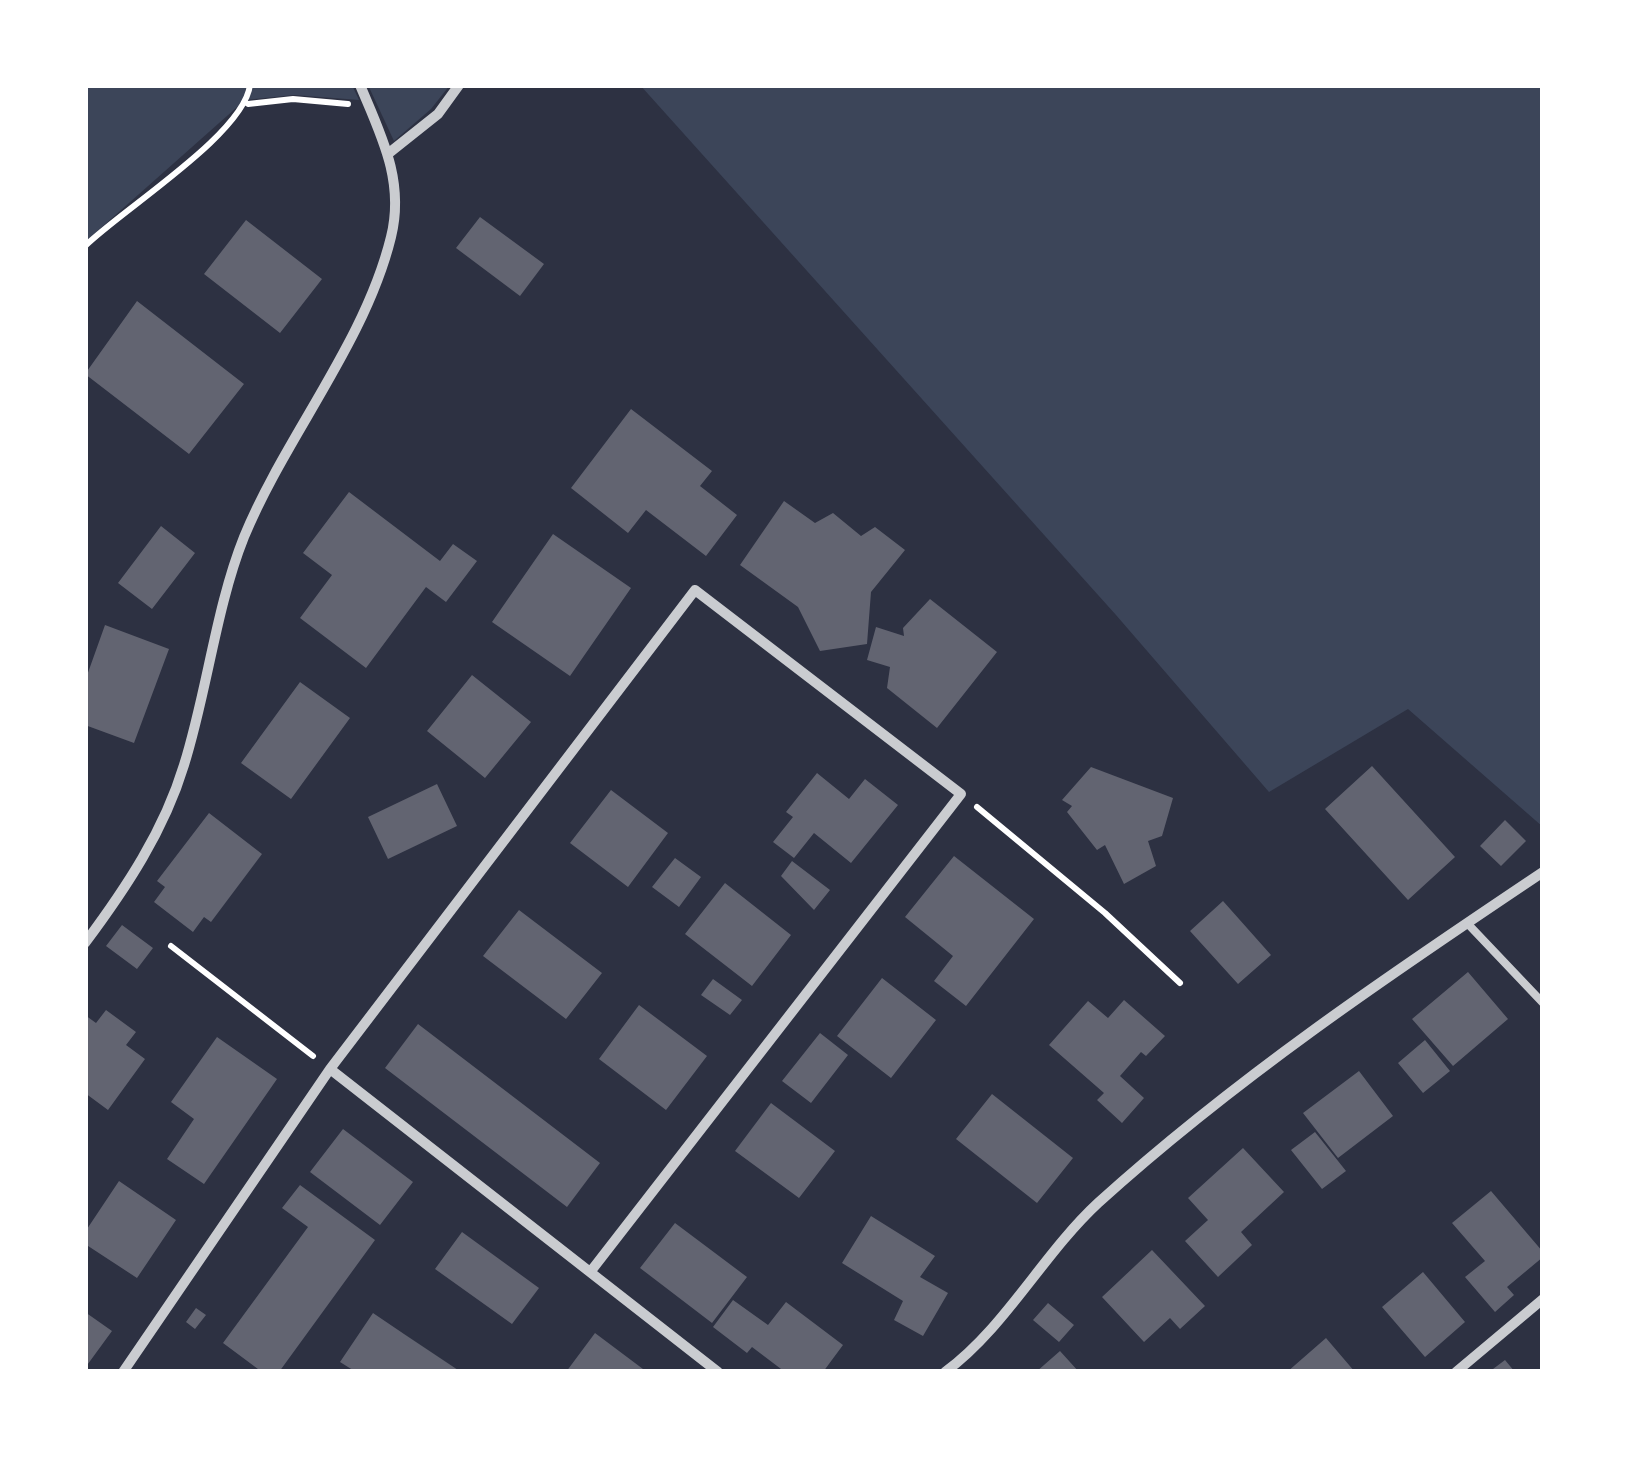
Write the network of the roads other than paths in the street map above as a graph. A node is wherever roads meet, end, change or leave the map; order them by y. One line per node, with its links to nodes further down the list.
1 (360, 85): 3 (street)
2 (459, 85): 3 (street)
3 (390, 153): 6 (street)
4 (1543, 872): 5 (street)
5 (1466, 923): 7 (lane); 13 (street)
6 (85, 943)
7 (1543, 1003)
8 (330, 1069): 9 (street); 9 (street); 11 (street)
9 (590, 1271): 12 (street)
10 (1543, 1299): 14 (street)
11 (123, 1372)
12 (718, 1372)
13 (945, 1372)
14 (1456, 1372)

